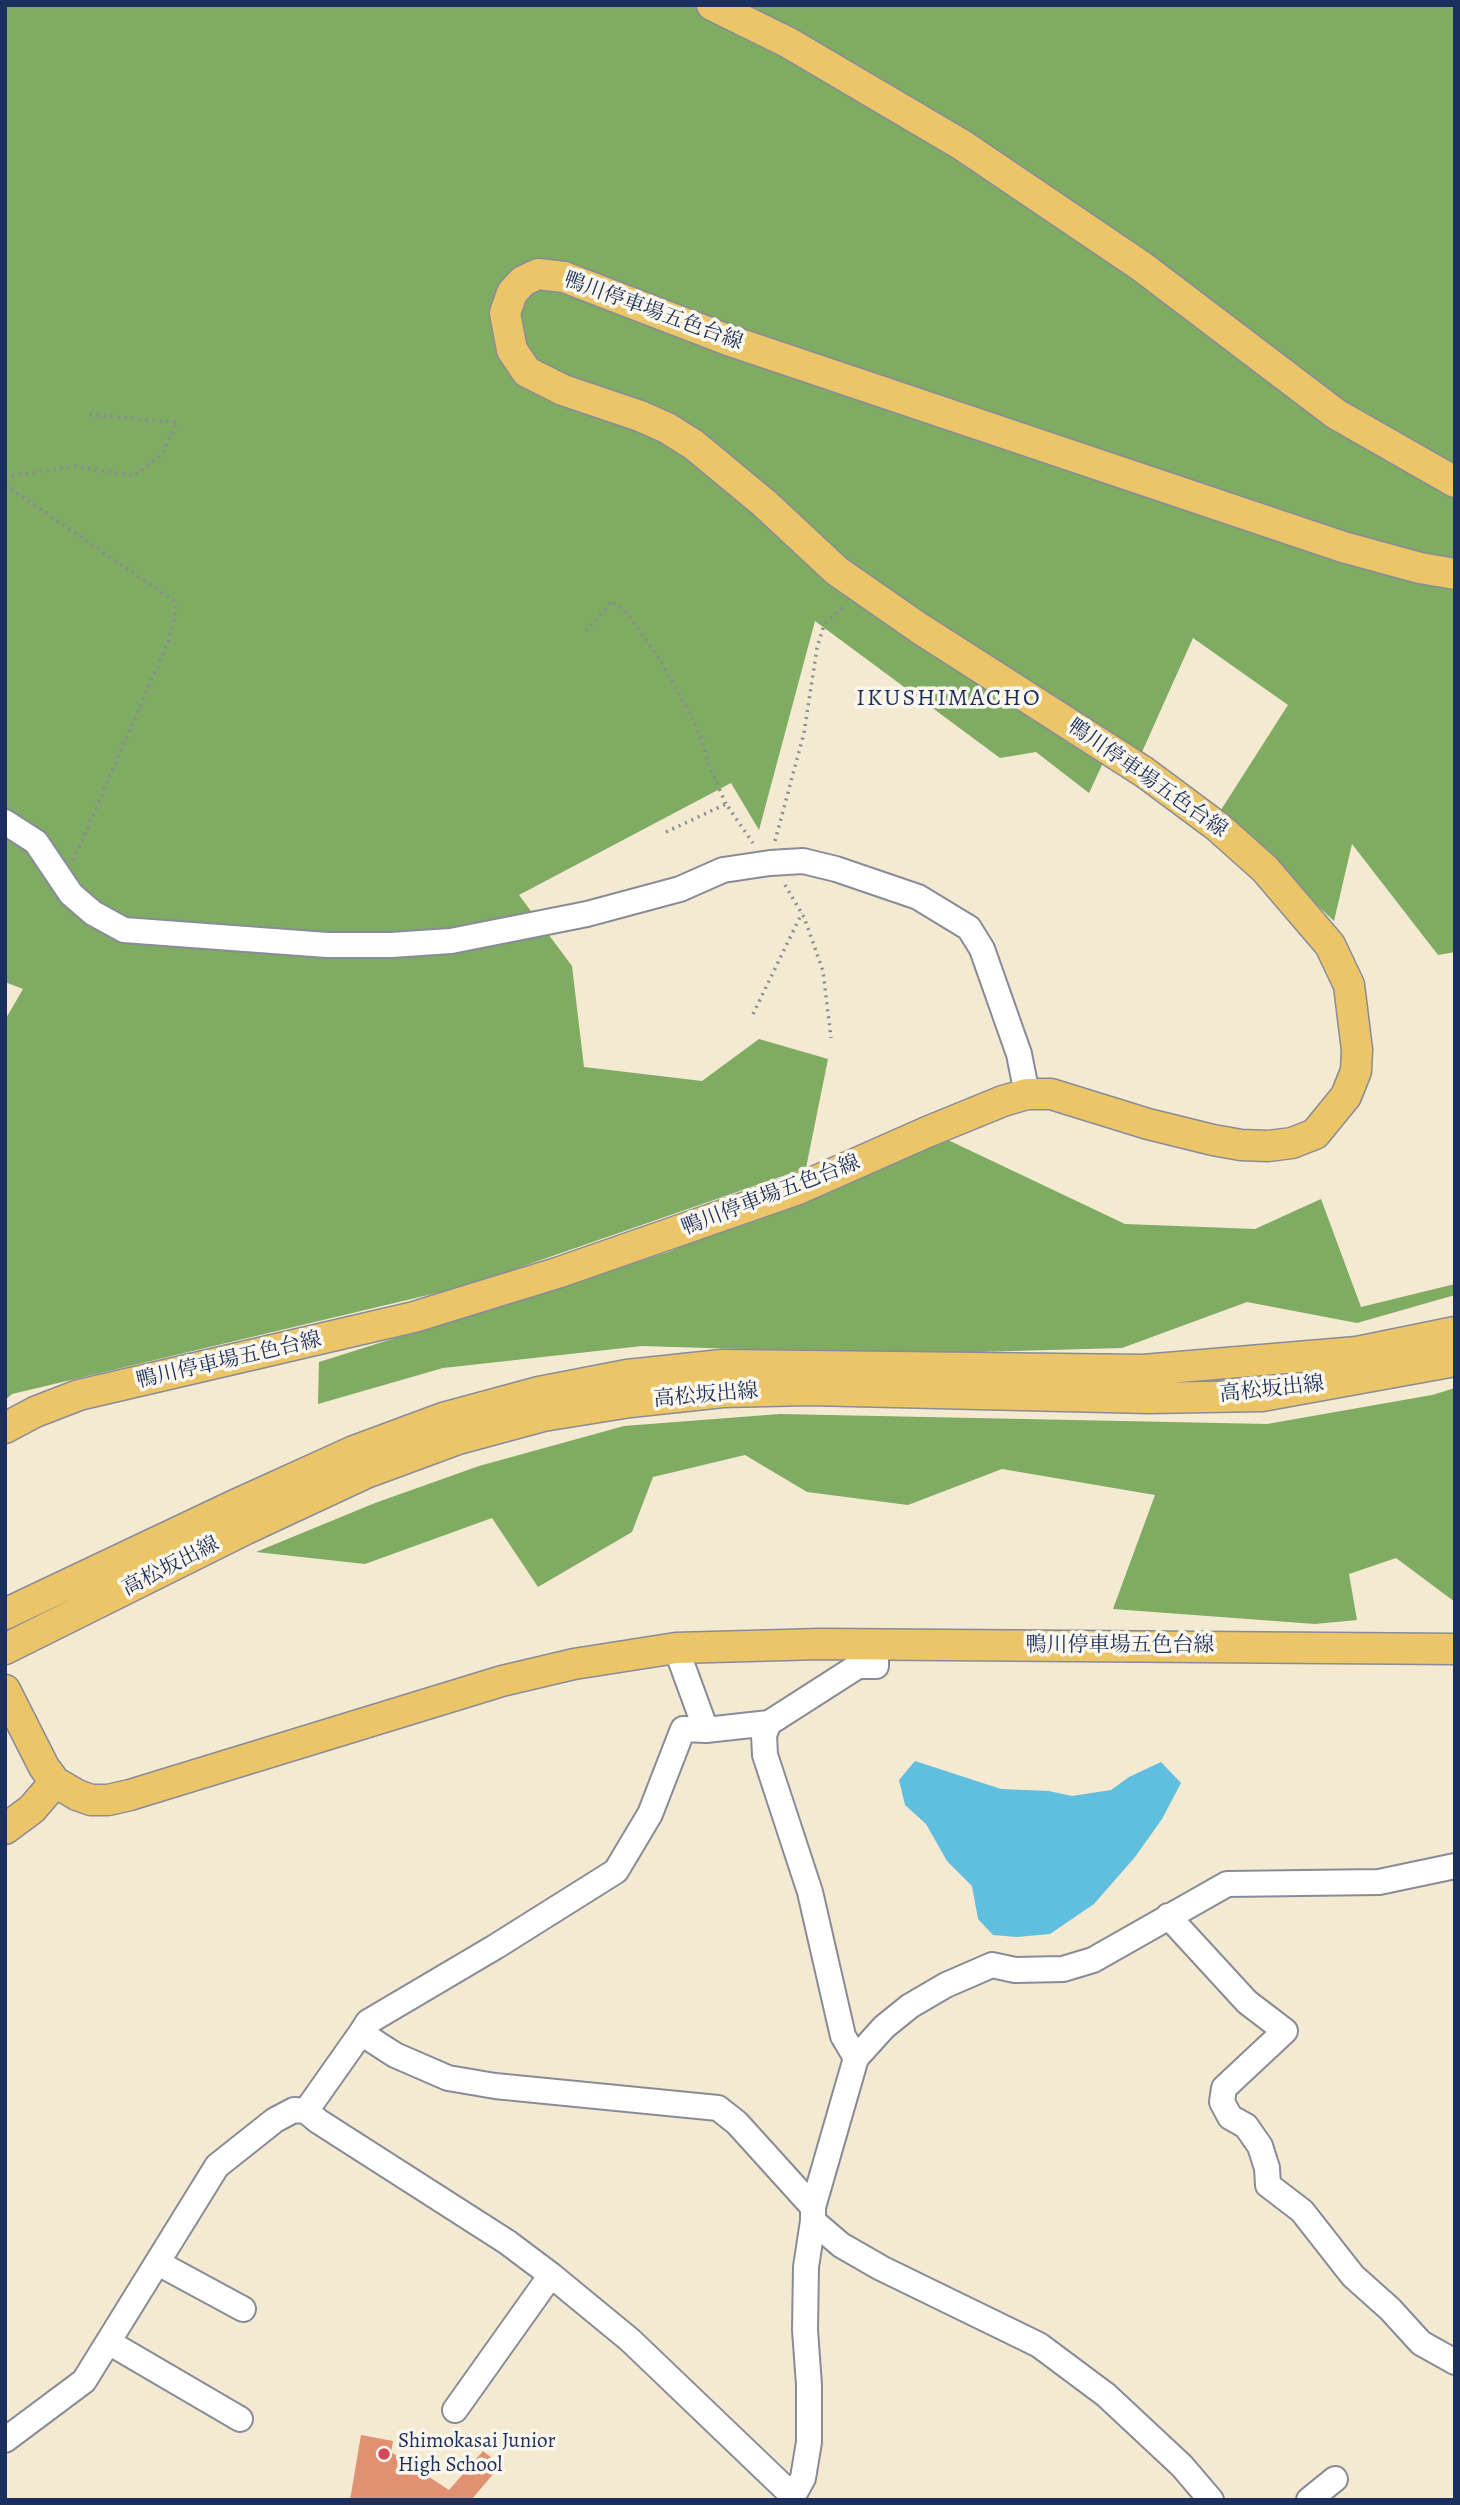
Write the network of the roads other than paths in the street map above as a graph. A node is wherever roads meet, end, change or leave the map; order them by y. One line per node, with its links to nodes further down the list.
1 (712, 5): 2 (main road)
2 (1455, 482)
3 (1455, 574): 5 (main road, 鴨川停車場五色台線)
4 (5, 822): 5 (street)
5 (1027, 1094): 8 (main road, 鴨川停車場五色台線)
6 (1455, 1332): 9 (main road, 高松坂出線)
7 (1455, 1361): 12 (main road, 高松坂出線)
8 (5, 1428)
9 (5, 1614)
10 (876, 1645): 11 (main road, 鴨川停車場五色台線); 13 (main road, 鴨川停車場五色台線); 15 (street)
11 (676, 1648): 16 (street); 17 (main road, 鴨川停車場五色台線)
12 (5, 1649)
13 (1455, 1649)
14 (5, 1690): 17 (main road)
15 (769, 1723): 16 (street); 22 (street)
16 (706, 1730): 21 (street)
17 (55, 1782): 18 (main road)
18 (5, 1829)
19 (1455, 1866): 20 (street)
20 (1168, 1916): 22 (street); 29 (street)
21 (361, 2033): 23 (street); 24 (street)
22 (856, 2058): 24 (street)
23 (306, 2111): 25 (street); 26 (street)
24 (813, 2214): 34 (street); 35 (street)
25 (158, 2263): 27 (street); 28 (street)
26 (551, 2275): 30 (street); 34 (street)
27 (243, 2309)
28 (110, 2343): 31 (street); 32 (street)
29 (1455, 2362)
30 (455, 2410)
31 (240, 2419)
32 (5, 2440)
33 (1335, 2479): 36 (street)
34 (797, 2496)
35 (1211, 2500)
36 (1309, 2500)

